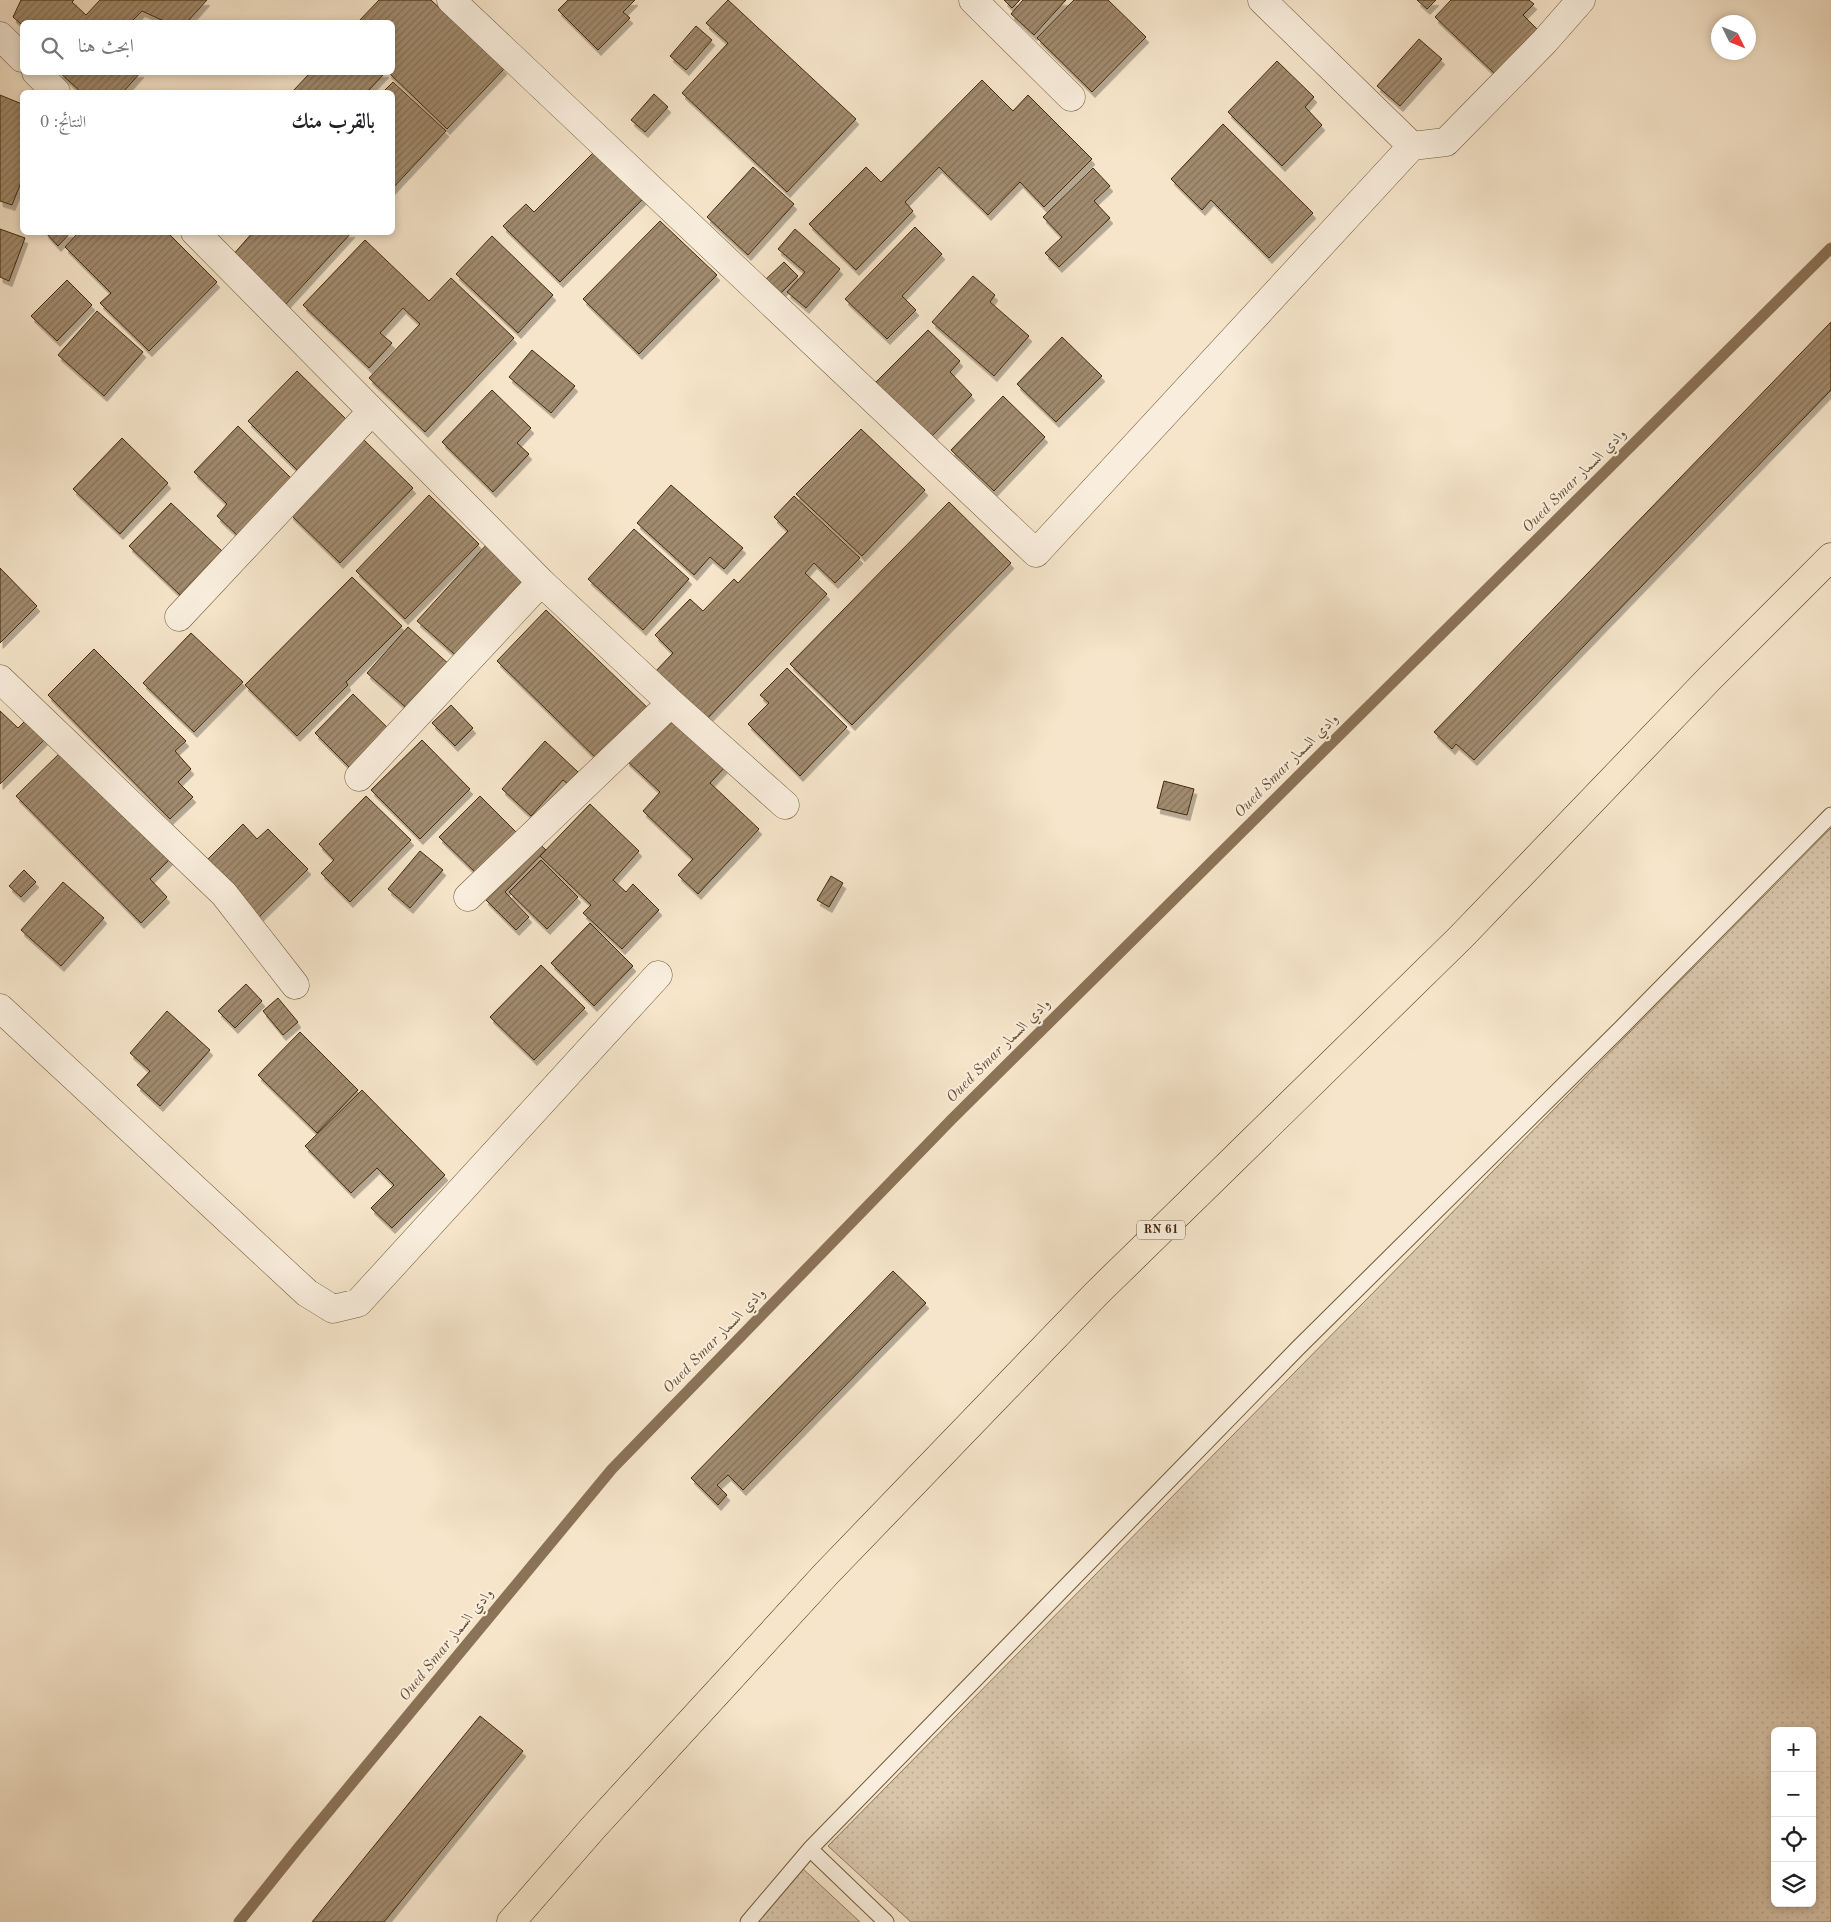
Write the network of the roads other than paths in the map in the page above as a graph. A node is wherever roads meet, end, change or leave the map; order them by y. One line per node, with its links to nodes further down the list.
1 (451, 0): 10 (street)
2 (973, 0): 9 (street)
3 (1262, 0): 10 (street)
4 (1581, 0): 10 (street)
5 (0, 36): 6 (street)
6 (20, 56)
7 (39, 75): 8 (street)
8 (54, 90)
9 (1071, 98)
10 (1412, 146)
11 (198, 235): 12 (street)
12 (372, 411): 14 (street); 15 (street)
13 (1831, 557): 26 (main road, RN 61)
14 (541, 582): 17 (street); 18 (street)
15 (179, 617)
16 (0, 679): 23 (street)
17 (671, 703): 19 (street); 21 (street)
18 (359, 777)
19 (785, 805)
20 (1831, 815): 25 (lane)
21 (468, 897)
22 (658, 975): 24 (street)
23 (295, 985)
24 (0, 1008)
25 (810, 1849): 27 (lane); 28 (lane)
26 (511, 1922)
27 (748, 1922)
28 (886, 1922)

